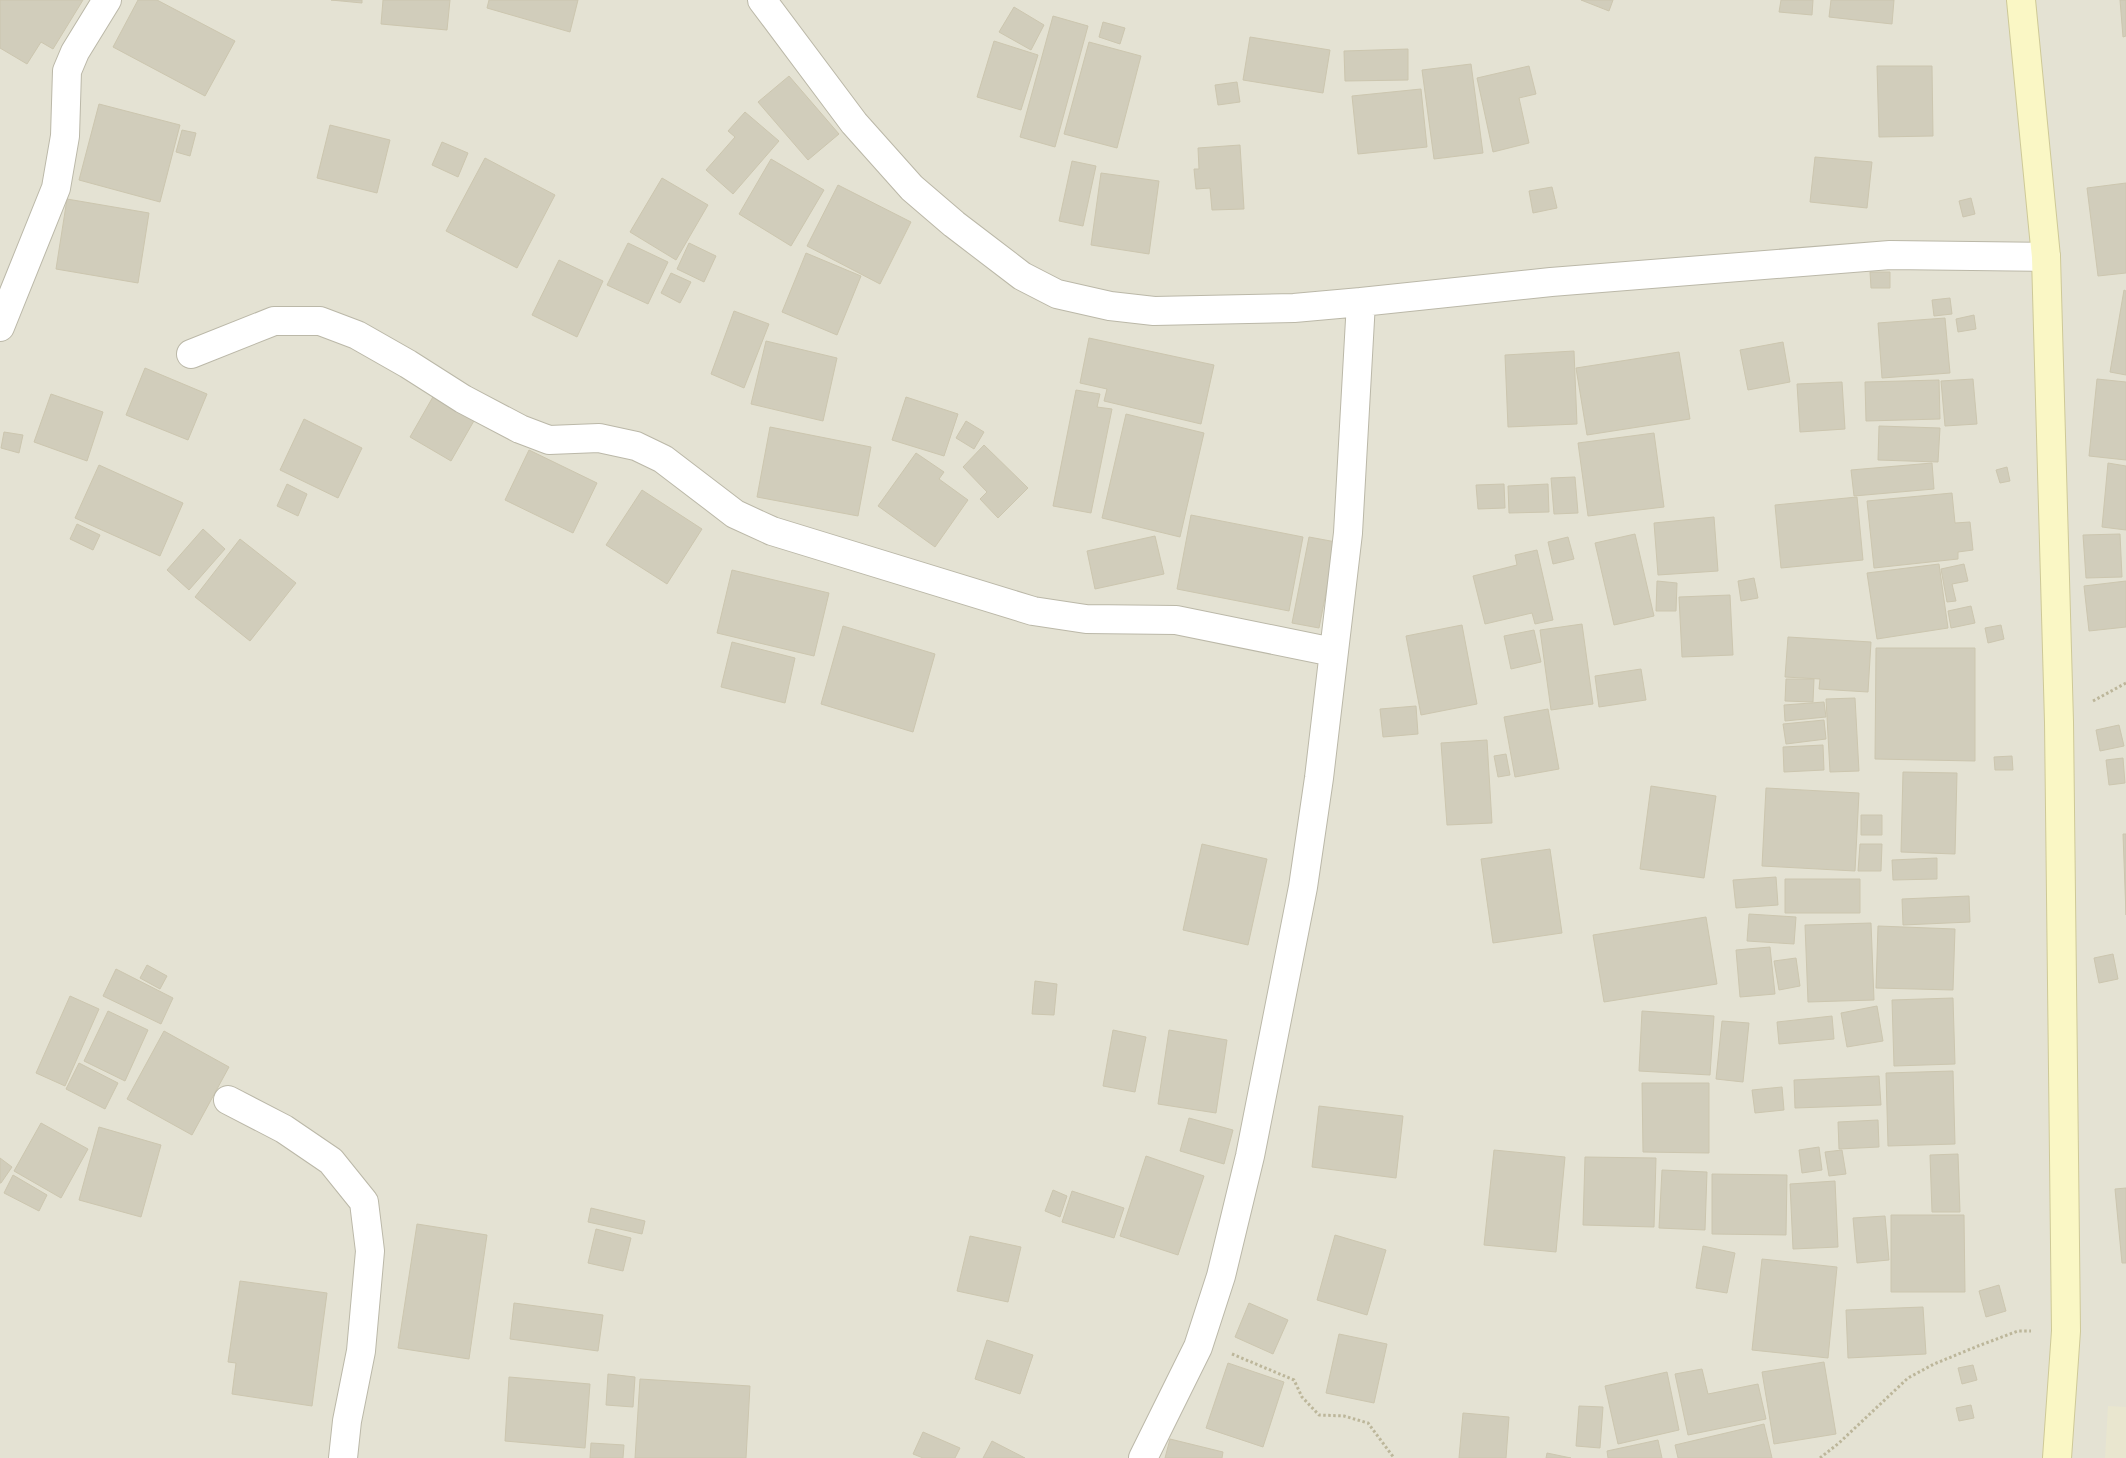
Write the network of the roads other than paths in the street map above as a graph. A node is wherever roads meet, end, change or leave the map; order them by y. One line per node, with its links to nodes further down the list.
1 (107, 0): 6 (street)
2 (762, 0): 5 (street)
3 (2021, 0): 4 (main road)
4 (2046, 257): 5 (street); 12 (main road)
5 (1361, 302): 8 (street)
6 (0, 327)
7 (191, 354): 8 (street)
8 (1333, 652): 11 (street)
9 (228, 1100): 10 (street)
10 (343, 1458)
11 (1143, 1458)
12 (2057, 1458)

